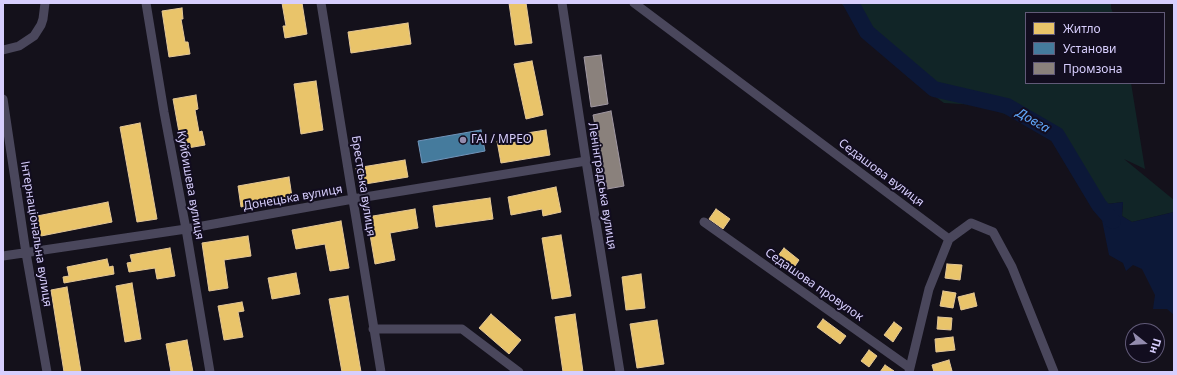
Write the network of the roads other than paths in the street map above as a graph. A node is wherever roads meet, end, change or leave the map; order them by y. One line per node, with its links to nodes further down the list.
1 (45, 3): 6 (street)
2 (146, 3): 11 (street, Куйбишева вулиця)
3 (321, 3): 9 (street, Брестська вулиця)
4 (562, 3): 8 (street, Ленінградська вулиця)
5 (634, 3): 12 (street, Седашова вулиця)
6 (3, 50)
7 (3, 99): 13 (street, Інтернаціональна вулиця)
8 (586, 161): 9 (street, Донецька вулиця); 21 (street, Ленінградська вулиця)
9 (354, 199): 11 (street, Донецька вулиця); 15 (street, Брестська вулиця)
10 (704, 222): 16 (street, Седашова провулок)
11 (186, 229): 13 (street, Донецька вулиця); 18 (street, Куйбишева вулиця)
12 (949, 239): 16 (street); 22 (street)
13 (26, 253): 14 (street, Донецька вулиця); 17 (street, Інтернаціональна вулиця)
14 (3, 256)
15 (374, 328): 19 (street, Брестська вулиця); 20 (street)
16 (910, 370)
17 (47, 372)
18 (210, 372)
19 (381, 372)
20 (518, 372)
21 (620, 372)
22 (1054, 372)

